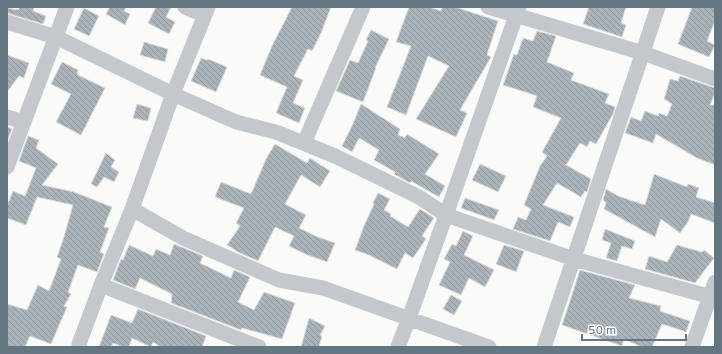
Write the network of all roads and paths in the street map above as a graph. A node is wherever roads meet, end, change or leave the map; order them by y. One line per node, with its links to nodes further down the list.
1 (67, 7): 9 (street)
2 (185, 7): 6 (street)
3 (363, 7): 15 (street)
4 (488, 7): 7 (street)
5 (658, 7): 10 (street)
6 (206, 11): 12 (street)
7 (518, 11): 10 (street); 18 (street)
8 (7, 22): 9 (street)
9 (56, 37): 12 (street); 14 (street)
10 (643, 53): 11 (street); 19 (street)
11 (715, 79)
12 (173, 94): 15 (street); 17 (street)
13 (7, 117): 14 (street)
14 (24, 122): 16 (street)
15 (304, 143): 18 (street)
16 (7, 167)
17 (132, 209): 21 (street); 23 (street)
18 (446, 215): 19 (street); 23 (street)
19 (574, 259): 22 (street); 28 (street)
20 (715, 282): 22 (street)
21 (101, 285): 24 (street); 25 (street)
22 (712, 298): 29 (street)
23 (410, 318): 26 (street); 27 (street)
24 (80, 347)
25 (259, 347)
26 (398, 347)
27 (489, 347)
28 (544, 347)
29 (692, 347)

